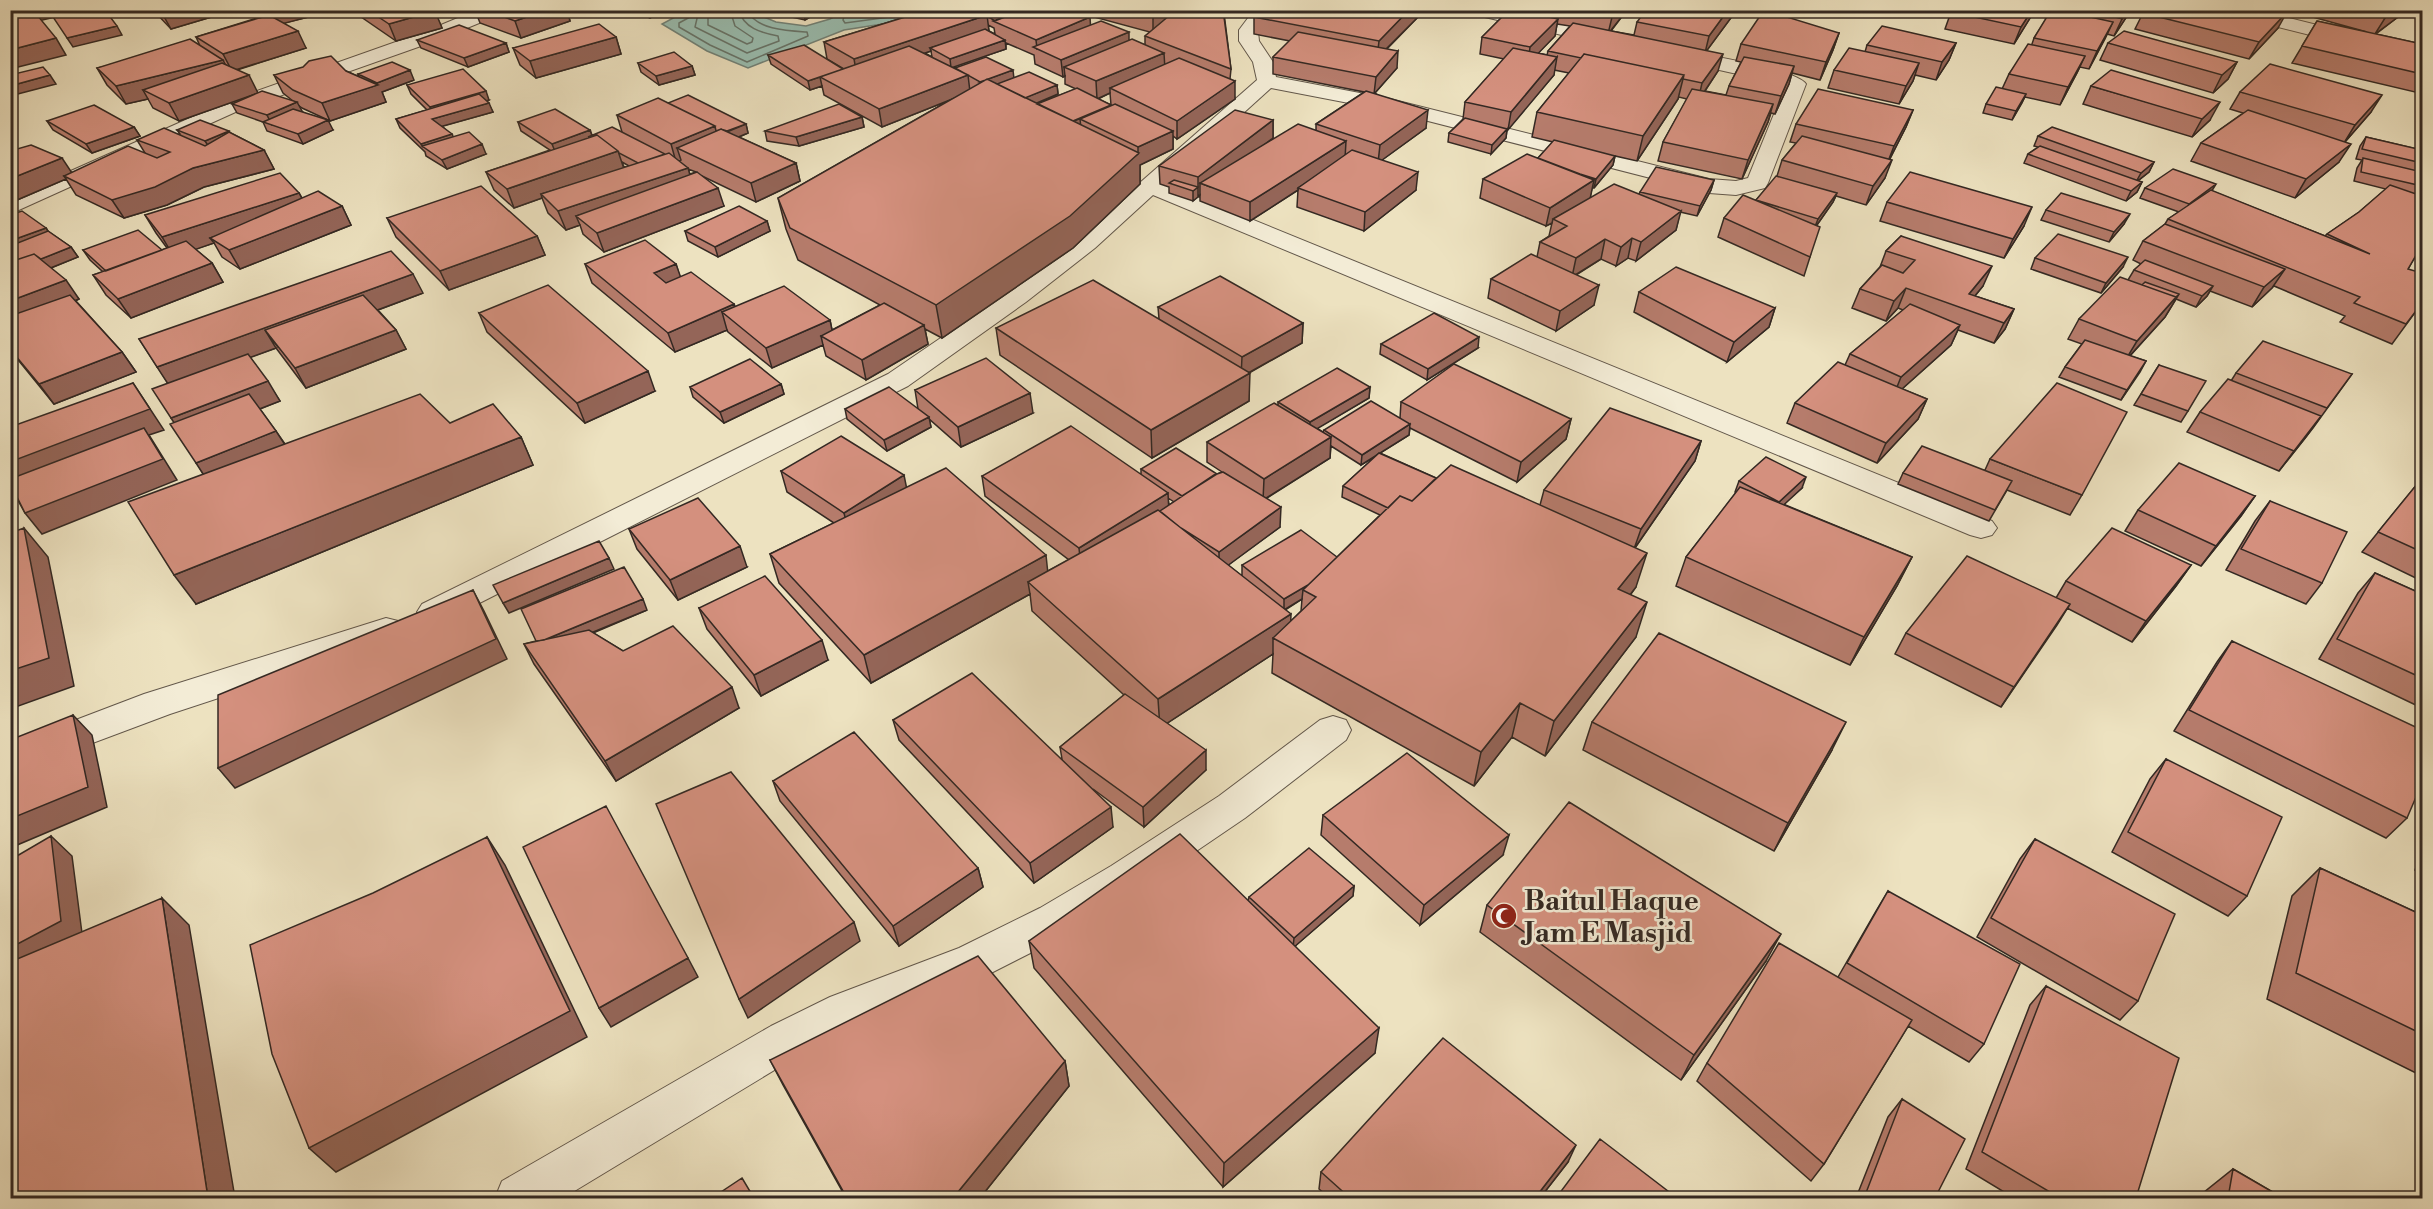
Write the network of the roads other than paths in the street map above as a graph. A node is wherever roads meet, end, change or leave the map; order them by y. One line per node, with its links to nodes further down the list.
1 (494, 10): 10 (street)
2 (1273, 10): 8 (street)
3 (1479, 10): 5 (street)
4 (2233, 10): 7 (street)
5 (1629, 44)
6 (1652, 49): 8 (street)
7 (2422, 57)
8 (1267, 81): 9 (street)
9 (1150, 186): 11 (street); 13 (street)
10 (10, 207)
11 (1981, 528)
12 (1334, 730): 14 (street)
13 (10, 760)
14 (519, 1198)

